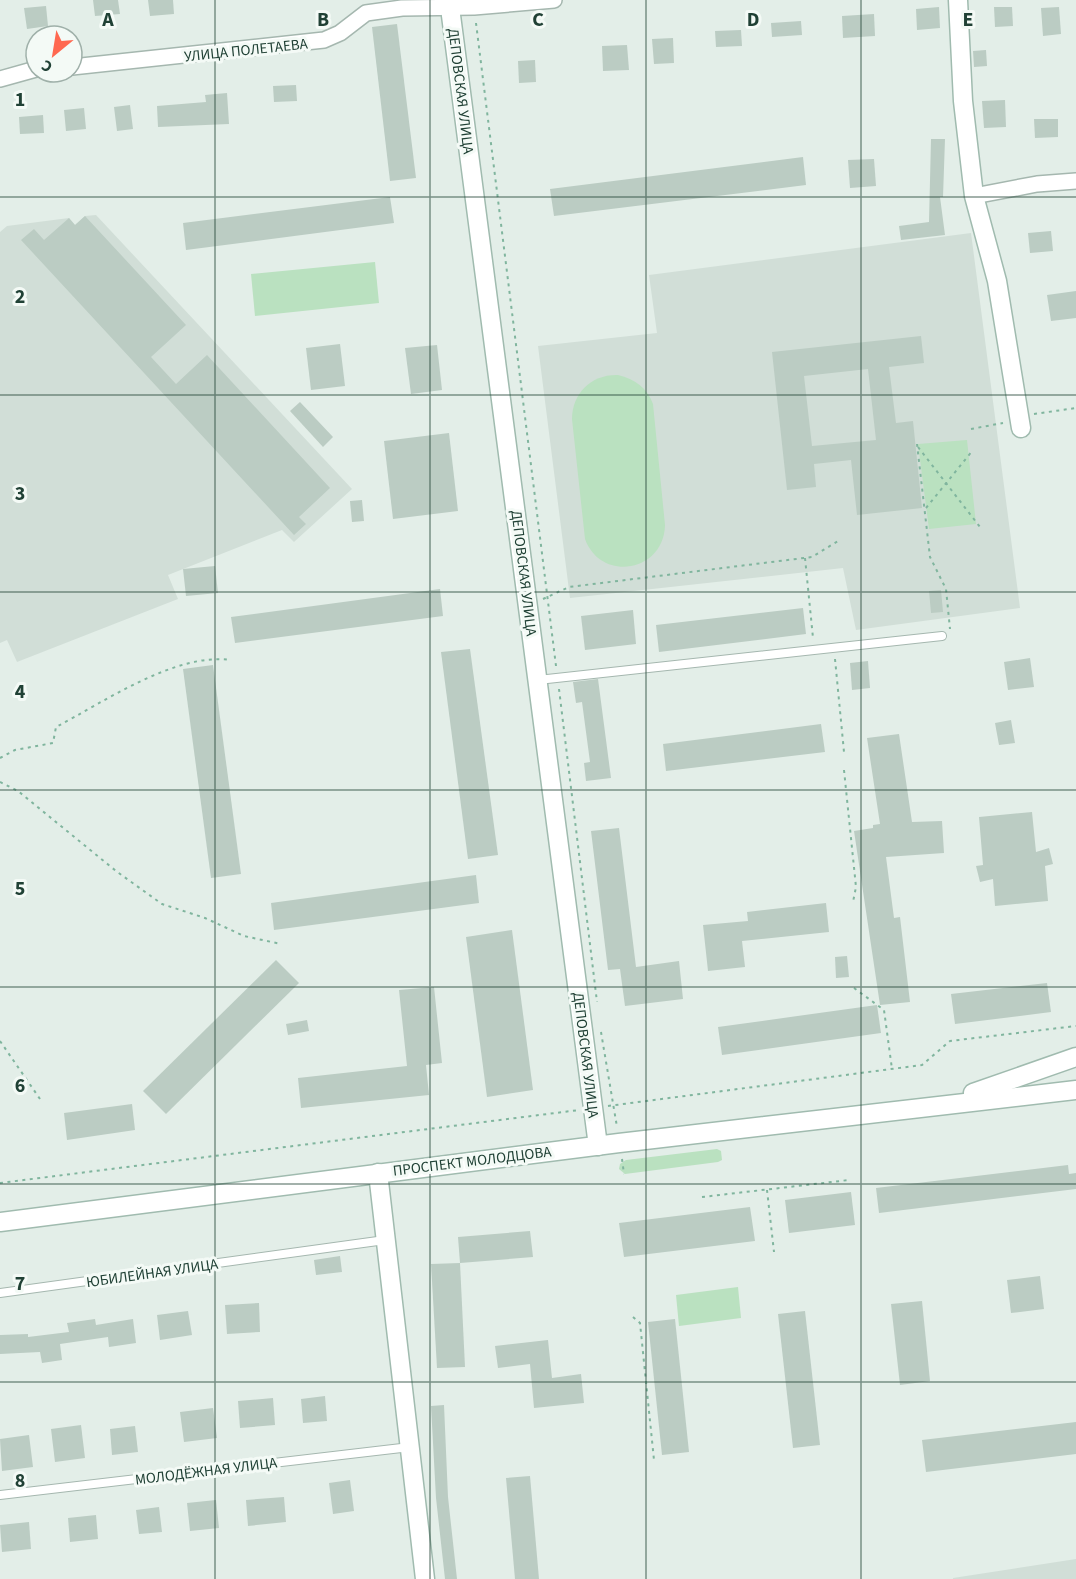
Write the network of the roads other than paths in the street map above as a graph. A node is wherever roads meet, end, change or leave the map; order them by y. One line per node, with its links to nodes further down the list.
1 (554, 0): 3 (street, УЛИЦА ПОЛЕТАЕВА)
2 (958, 0): 8 (street)
3 (450, 4): 4 (street, УЛИЦА ПОЛЕТАЕВА); 11 (street, ДЕПОВСКАЯ УЛИЦА)
4 (84, 66)
5 (24, 72): 6 (street)
6 (0, 79)
7 (1076, 181): 8 (street)
8 (974, 196): 9 (street)
9 (1021, 428)
10 (946, 636): 11 (lane)
11 (538, 680): 15 (street, ДЕПОВСКАЯ УЛИЦА)
12 (1076, 1057): 14 (street, ПРОСПЕКТ МОЛОДЦОВА)
13 (1076, 1090): 14 (street, ПРОСПЕКТ МОЛОДЦОВА)
14 (945, 1103): 15 (street, ПРОСПЕКТ МОЛОДЦОВА)
15 (598, 1146): 16 (street, ПРОСПЕКТ МОЛОДЦОВА)
16 (378, 1173): 17 (street, ПРОСПЕКТ МОЛОДЦОВА); 18 (street)
17 (0, 1222)
18 (386, 1240): 19 (lane, ЮБИЛЕЙНАЯ УЛИЦА); 20 (street)
19 (0, 1293)
20 (412, 1447): 21 (lane, МОЛОДЁЖНАЯ УЛИЦА); 22 (street)
21 (0, 1495)
22 (425, 1579)

